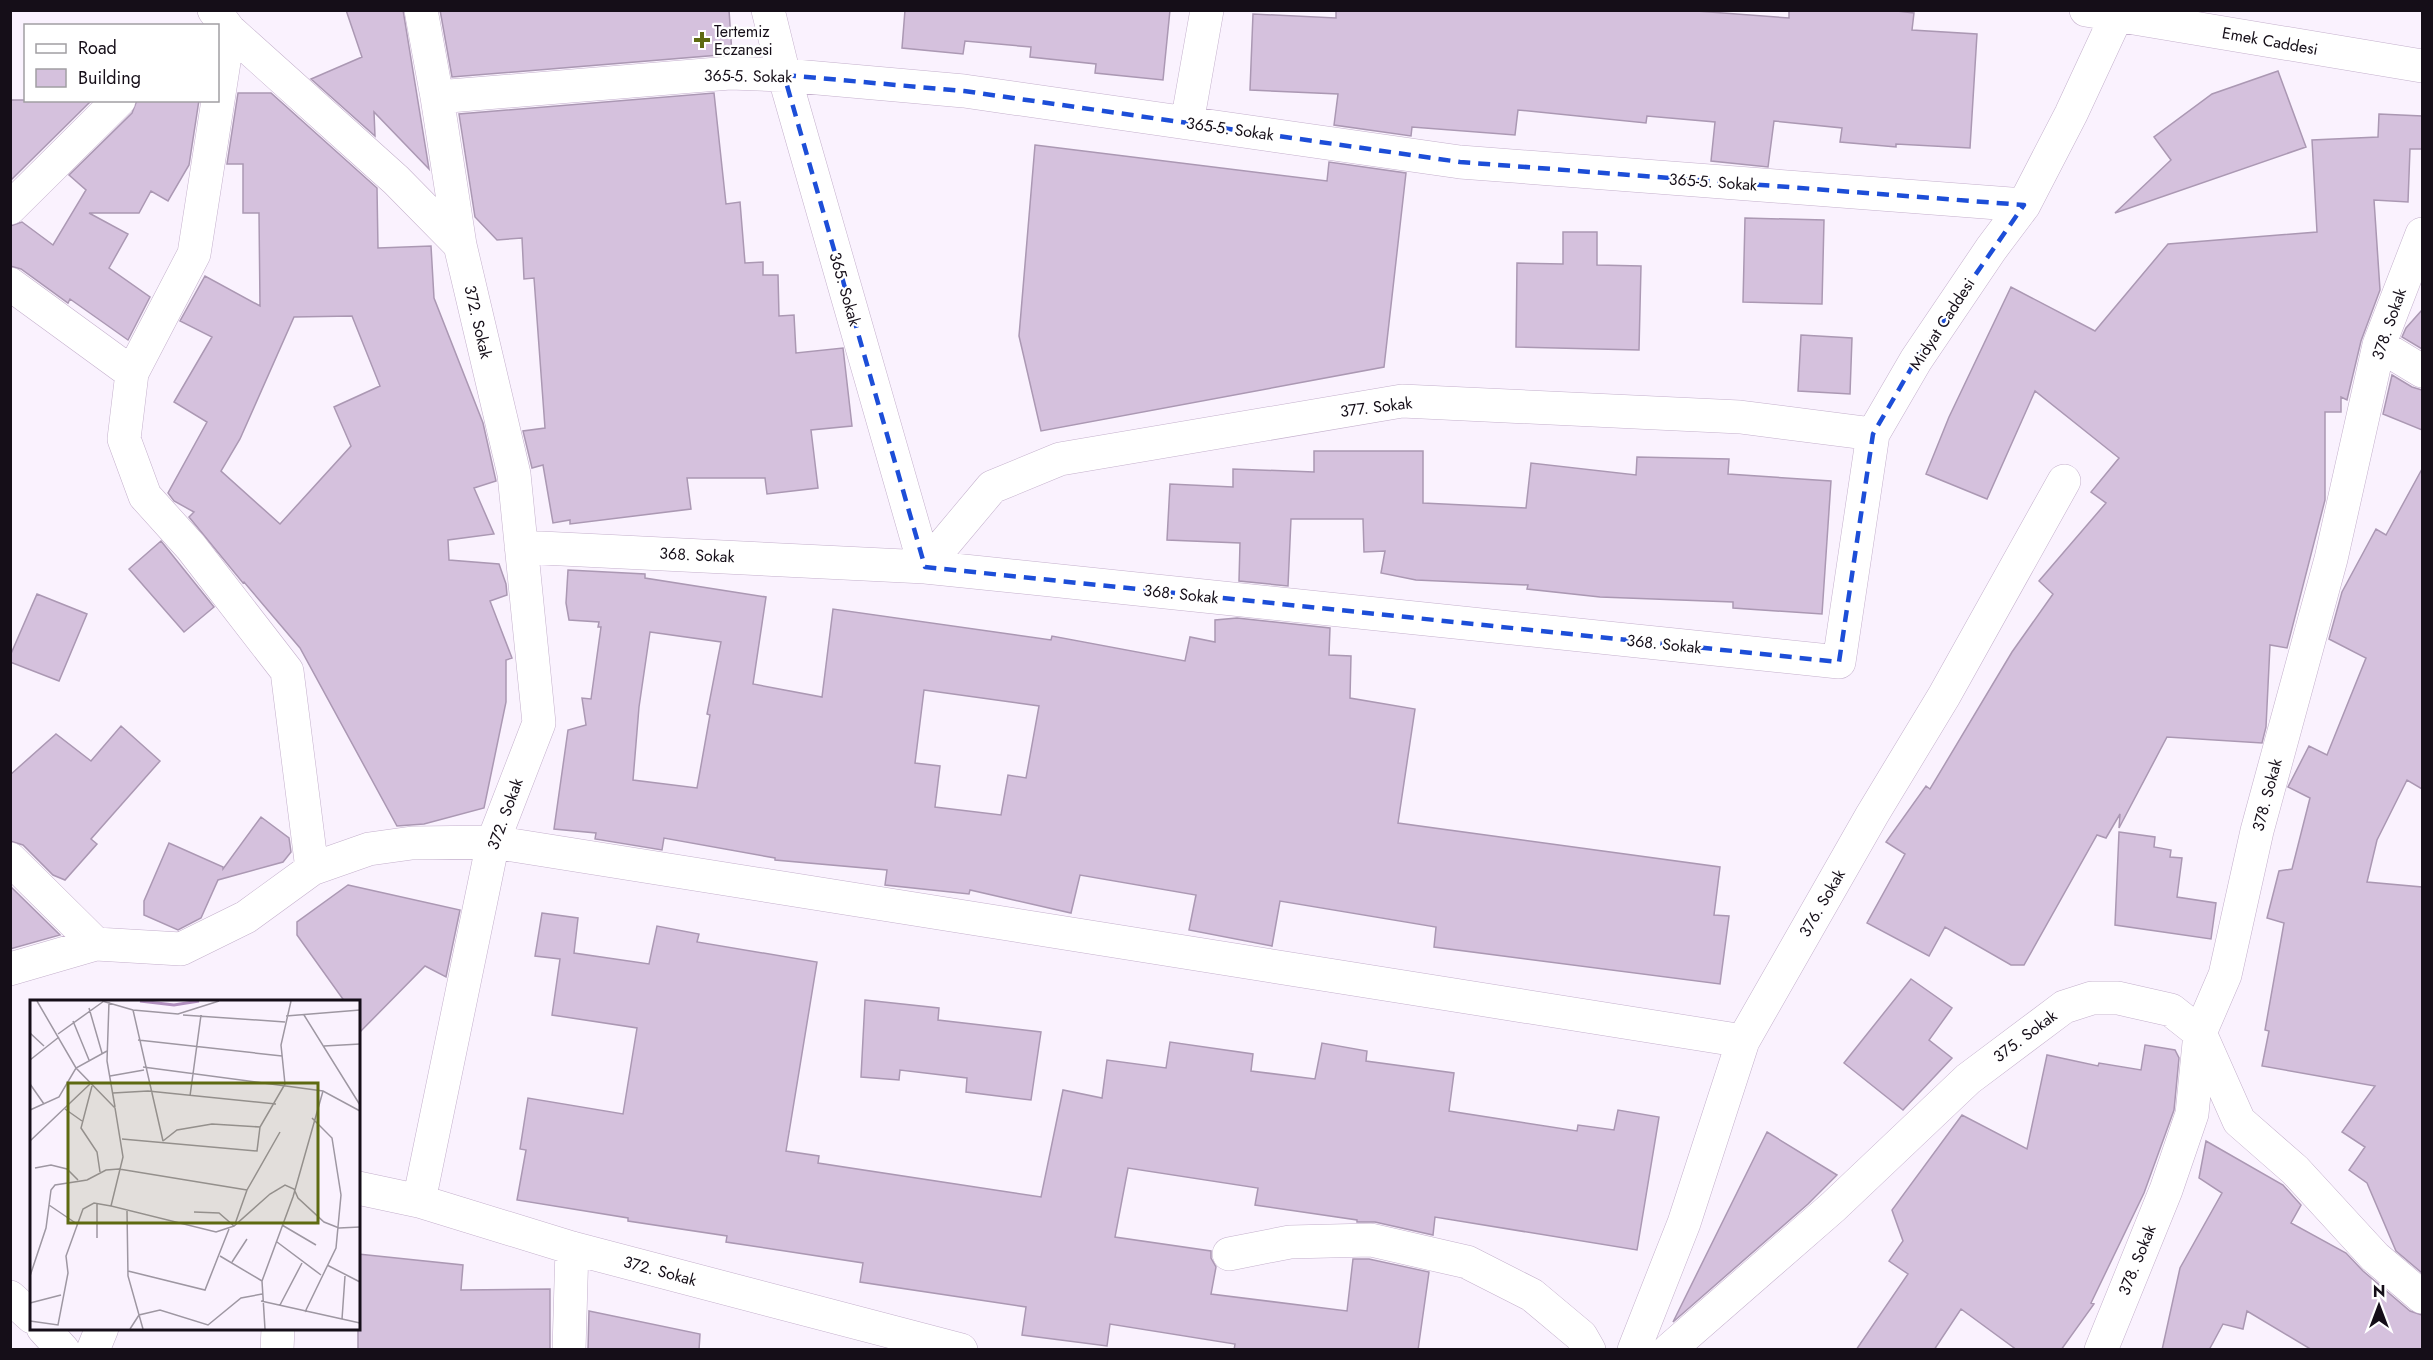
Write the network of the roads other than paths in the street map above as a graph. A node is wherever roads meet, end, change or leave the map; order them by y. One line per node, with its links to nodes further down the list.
1 (421, 10): 9 (street, 372. Sokak)
2 (768, 10): 8 (street, 365. Sokak)
3 (1207, 10): 12 (street)
4 (2107, 12): 7 (street, Emek Caddesi); 13 (street, Midyat Caddesi)
5 (218, 17): 6 (street); 16 (street)
6 (200, 24)
7 (2422, 66)
8 (784, 75): 9 (street, 365-5. Sokak); 12 (street, 365-5. Sokak); 24 (street, 365. Sokak)
9 (437, 97): 16 (street, 372. Sokak)
10 (117, 102): 14 (street)
11 (209, 102): 20 (street)
12 (1187, 123): 13 (street, 365-5. Sokak)
13 (2024, 205): 21 (street, Midyat Caddesi)
14 (10, 208)
15 (2422, 234): 18 (street, 378. Sokak)
16 (460, 245): 23 (street, 372. Sokak)
17 (10, 284): 20 (street)
18 (2379, 345): 19 (street); 31 (street, 378. Sokak)
19 (2422, 371)
20 (132, 373): 28 (street)
21 (1873, 434): 24 (street, 377. Sokak); 25 (street, Midyat Caddesi)
22 (2064, 481): 32 (street, 376. Sokak)
23 (521, 546): 24 (street, 368. Sokak); 26 (street, 372. Sokak)
24 (926, 567): 25 (street, 368. Sokak)
25 (1839, 662)
26 (492, 842): 28 (street); 32 (street); 34 (street, 372. Sokak)
27 (10, 859): 29 (street)
28 (312, 869): 29 (street)
29 (96, 944): 30 (street)
30 (10, 969)
31 (2200, 1033): 38 (street, 375. Sokak); 50 (street, 375. Sokak); 51 (street, 378. Sokak)
32 (1743, 1041): 49 (street, 376. Sokak)
33 (360, 1188): 34 (street)
34 (419, 1201): 35 (street, 372. Sokak)
35 (572, 1248): 46 (street); 47 (street, 372. Sokak)
36 (1229, 1254): 48 (street)
37 (10, 1297): 39 (street)
38 (2422, 1297)
39 (30, 1315)
40 (44, 1330): 43 (street)
41 (102, 1330): 44 (street)
42 (278, 1330): 45 (street)
43 (63, 1350)
44 (93, 1350)
45 (277, 1350)
46 (569, 1350)
47 (961, 1350)
48 (1589, 1350)
49 (1634, 1350)
50 (1669, 1350)
51 (2101, 1350)

